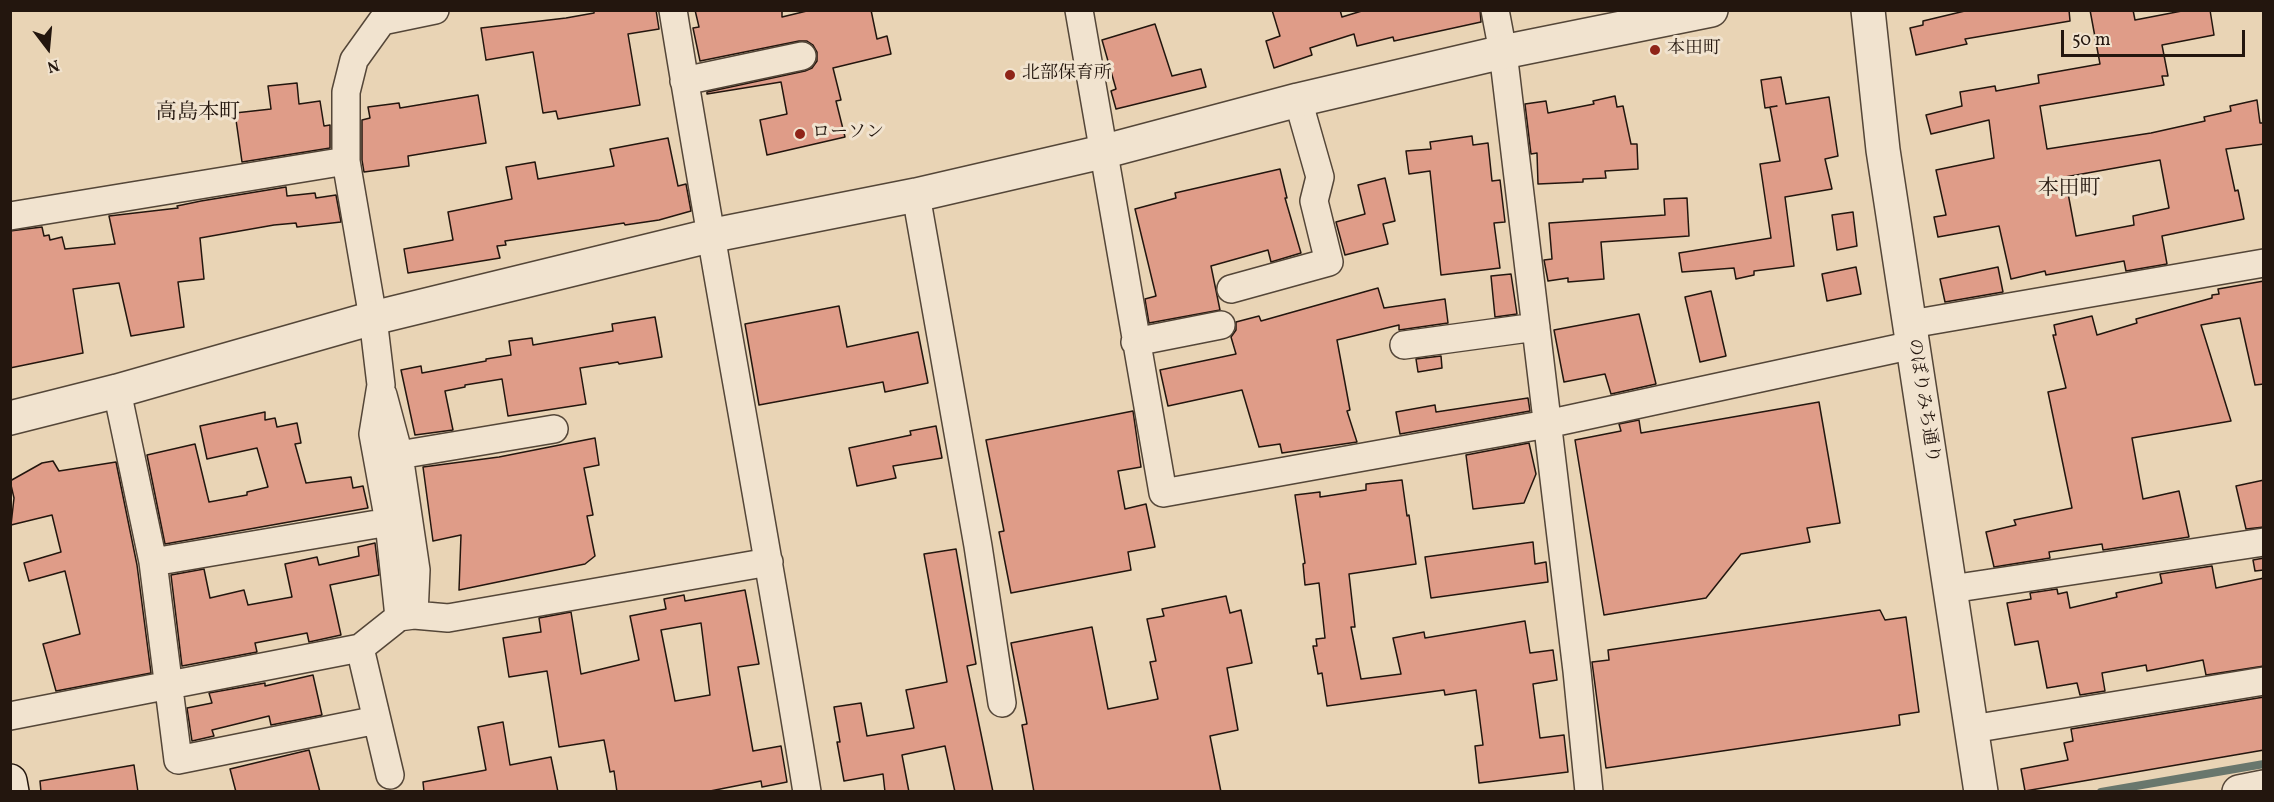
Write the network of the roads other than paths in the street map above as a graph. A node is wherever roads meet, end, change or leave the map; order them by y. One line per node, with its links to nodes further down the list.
1 (435, 10): 12 (street)
2 (673, 10): 9 (street)
3 (1079, 10): 11 (street)
4 (1495, 10): 7 (street)
5 (1711, 10): 7 (street)
6 (1868, 10): 21 (street, のぼりみち通り)
7 (1503, 51): 10 (street); 20 (street)
8 (802, 56): 9 (street)
9 (684, 81): 15 (street)
10 (1298, 100): 11 (street); 17 (street)
11 (1102, 152): 13 (street); 22 (street)
12 (346, 161): 14 (street); 18 (street)
13 (916, 195): 15 (street); 39 (street)
14 (10, 216)
15 (709, 236): 18 (street); 33 (street)
16 (2264, 263): 21 (street)
17 (1231, 289)
18 (373, 318): 24 (street); 25 (street)
19 (1221, 326): 22 (street)
20 (1536, 327): 23 (street); 27 (street)
21 (1912, 334): 27 (street); 34 (street, のぼりみち通り)
22 (1136, 342): 27 (street)
23 (1404, 345)
24 (381, 385): 29 (street); 30 (street)
25 (117, 391): 26 (street); 32 (street)
26 (10, 418)
27 (1547, 424): 48 (street)
28 (554, 429): 29 (street)
29 (399, 455): 35 (street)
30 (389, 522): 32 (street); 35 (street)
31 (2264, 542): 34 (street)
32 (153, 562): 38 (street)
33 (769, 562): 35 (street); 46 (street)
34 (1951, 589): 42 (street, のぼりみち通り)
35 (406, 616): 36 (street)
36 (360, 648): 38 (street); 41 (street)
37 (2264, 681): 42 (street)
38 (170, 685): 40 (street); 41 (street)
39 (1002, 703)
40 (10, 716)
41 (377, 720): 43 (street)
42 (1972, 729): 49 (street, のぼりみち通り)
43 (390, 775)
44 (10, 781): 47 (street)
45 (2264, 787): 50 (street)
46 (804, 791)
47 (12, 792)
48 (1589, 792)
49 (1981, 792)
50 (2239, 792)

